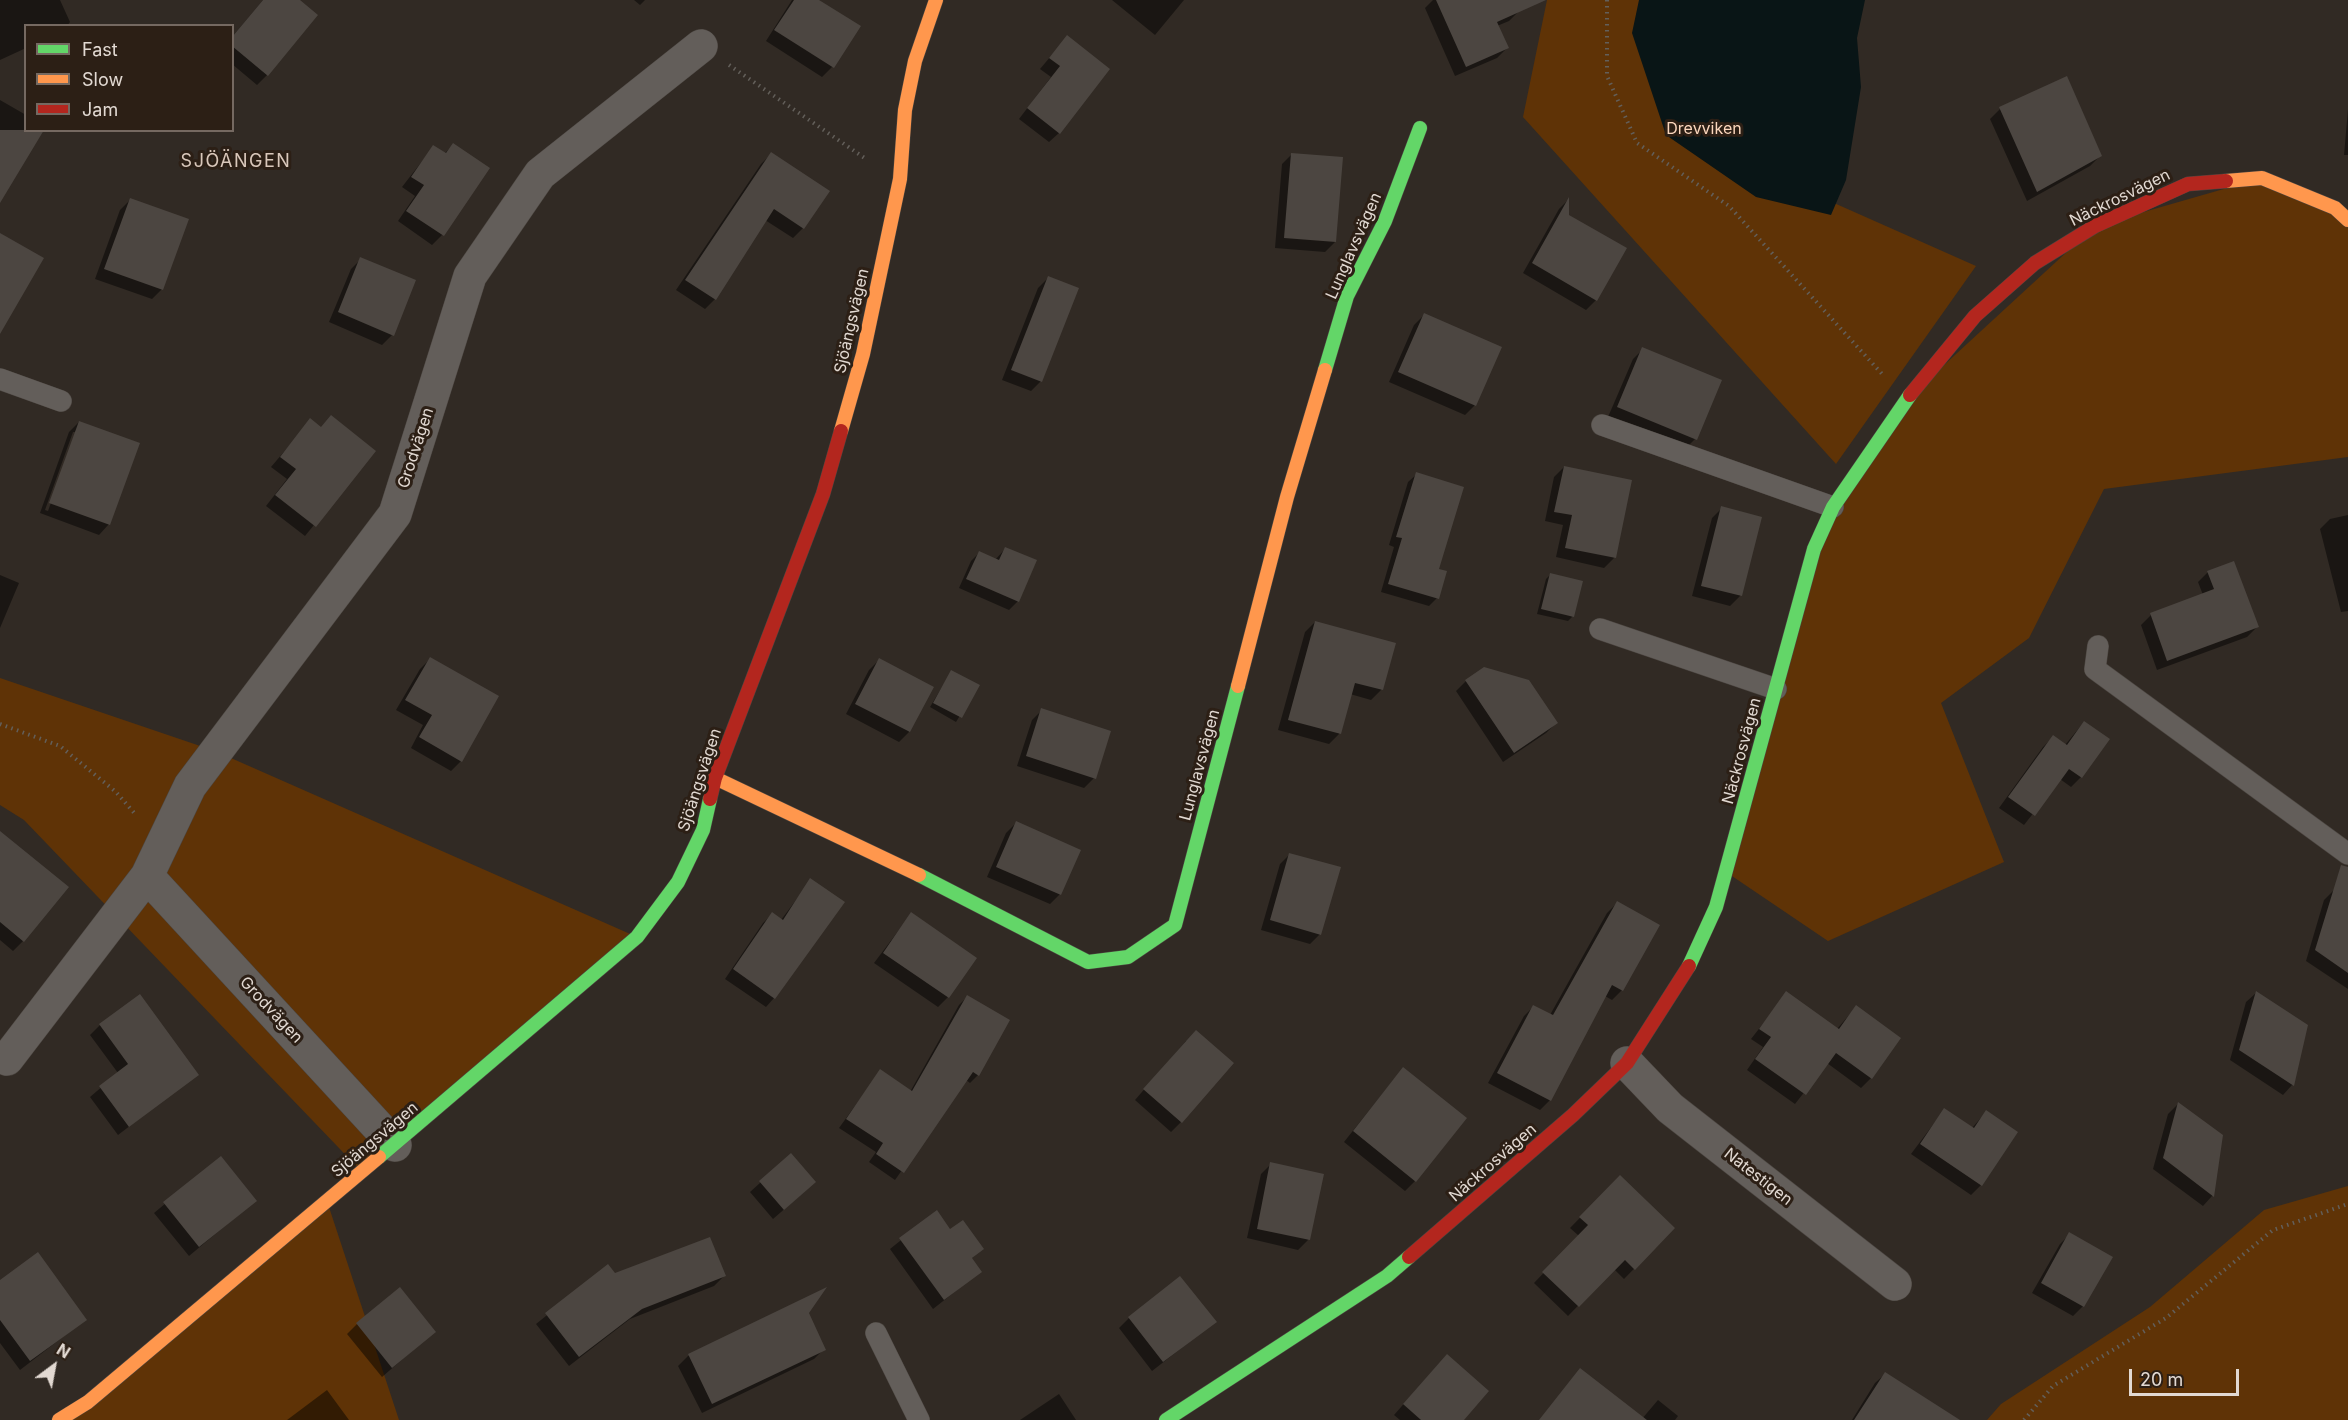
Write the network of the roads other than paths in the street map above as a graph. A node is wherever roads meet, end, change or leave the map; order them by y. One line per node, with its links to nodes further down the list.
1 (936, 0): 12 (street, Sjöängsvägen)
2 (701, 46): 14 (street, Grodvägen)
3 (1420, 128): 12 (street, Lunglavsvägen)
4 (2348, 220): 8 (street, Näckrosvägen)
5 (0, 380): 6 (lane)
6 (61, 401)
7 (1602, 425): 8 (lane)
8 (1833, 507): 11 (street, Näckrosvägen)
9 (1600, 629): 11 (lane)
10 (2098, 646): 13 (lane)
11 (1776, 689): 16 (street, Näckrosvägen)
12 (715, 778): 17 (street, Sjöängsvägen)
13 (2348, 854)
14 (147, 876): 15 (street, Grodvägen); 17 (street, Grodvägen)
15 (7, 1059)
16 (1627, 1063): 18 (street, Natestigen); 22 (street, Näckrosvägen)
17 (395, 1145): 20 (street, Sjöängsvägen)
18 (1895, 1284)
19 (876, 1333): 21 (lane)
20 (59, 1420)
21 (919, 1420)
22 (1166, 1420)

